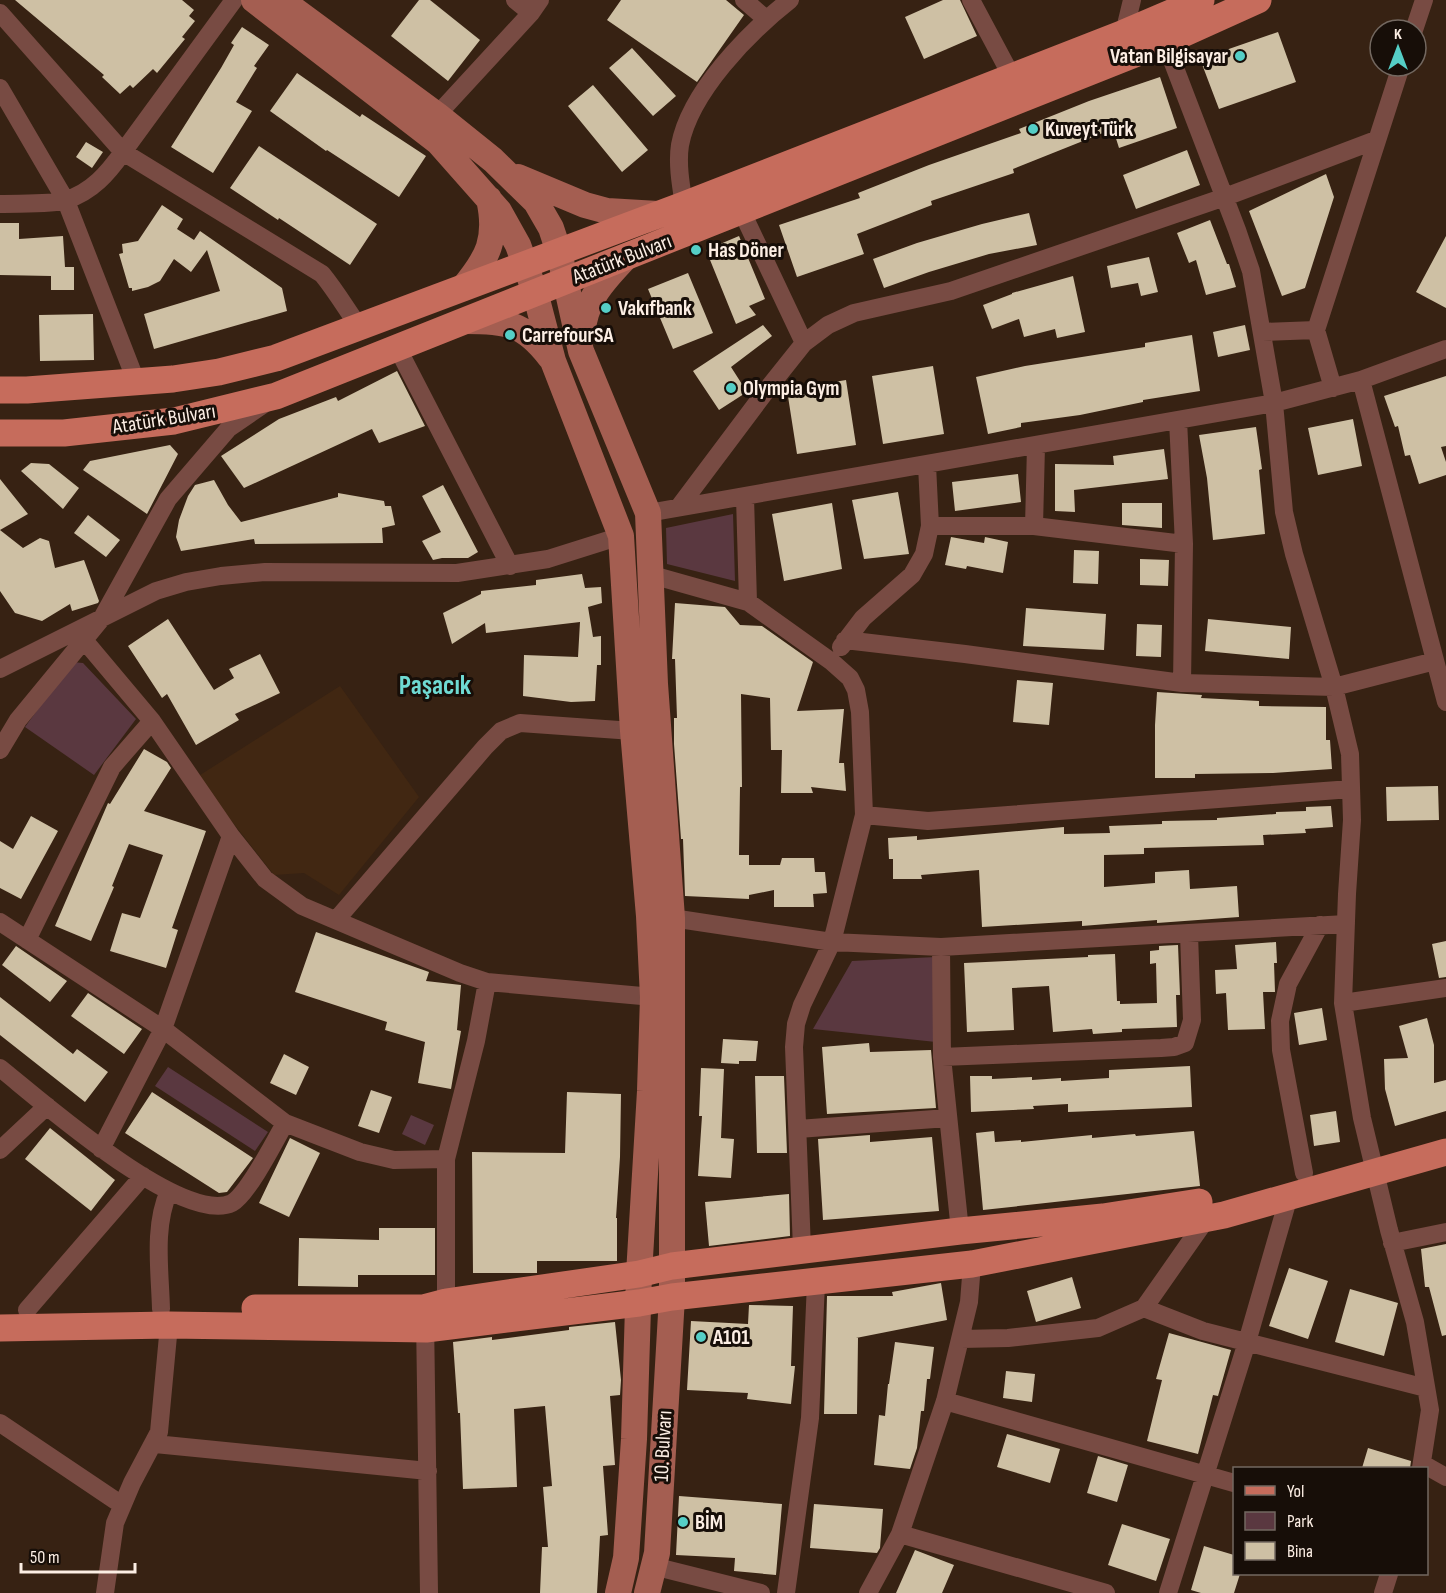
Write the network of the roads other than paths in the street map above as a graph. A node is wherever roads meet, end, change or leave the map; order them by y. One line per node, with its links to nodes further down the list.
1 (234, 0): 23 (street)
2 (254, 0): 26 (main road)
3 (280, 0): 21 (main road)
4 (515, 0): 12 (street)
5 (744, 0): 15 (street)
6 (790, 0): 15 (street)
7 (971, 0): 18 (street)
8 (1132, 0): 16 (street)
9 (1201, 0): 16 (main road, Atatürk Bulvarı)
10 (1258, 0): 17 (main road, Atatürk Bulvarı)
11 (1424, 0): 14 (street)
12 (536, 7): 21 (street)
13 (0, 13): 23 (street)
14 (1418, 18)
15 (766, 19): 29 (street)
16 (1124, 33): 18 (main road, Atatürk Bulvarı)
17 (1165, 42): 25 (street); 30 (main road, Atatürk Bulvarı)
18 (1012, 77): 29 (main road, Atatürk Bulvarı)
19 (1397, 78): 22 (street)
20 (0, 88): 27 (street)
21 (437, 115): 24 (main road)
22 (1376, 140): 25 (street); 40 (street)
23 (123, 153): 27 (street); 39 (street)
24 (506, 171): 31 (main road); 32 (main road, 10. Bulvarı)
25 (1225, 197): 41 (street); 42 (street)
26 (489, 199): 34 (main road); 36 (main road)
27 (66, 201): 28 (street); 48 (street)
28 (0, 204)
29 (684, 205): 31 (main road, Atatürk Bulvarı)
30 (742, 212): 33 (main road, Atatürk Bulvarı); 42 (street)
31 (658, 214): 32 (main road, Atatürk Bulvarı)
32 (559, 252): 34 (main road, Atatürk Bulvarı); 35 (main road, 10. Bulvarı)
33 (626, 257): 35 (main road, Atatürk Bulvarı); 45 (main road)
34 (524, 263): 36 (main road, Atatürk Bulvarı); 37 (main road)
35 (565, 280): 37 (main road, Atatürk Bulvarı); 45 (main road, 10. Bulvarı)
36 (462, 288): 39 (main road, Atatürk Bulvarı)
37 (535, 291): 38 (main road, Atatürk Bulvarı); 46 (main road)
38 (462, 321): 43 (main road, Atatürk Bulvarı); 46 (main road)
39 (360, 328): 48 (main road, Atatürk Bulvarı)
40 (1316, 330): 41 (street); 49 (street)
41 (1262, 332): 52 (street)
42 (804, 344): 58 (street)
43 (397, 347): 51 (main road, Atatürk Bulvarı); 64 (street)
44 (1446, 349): 47 (street)
45 (581, 351): 59 (main road, 10. Bulvarı)
46 (553, 361): 62 (main road, 10. Bulvarı)
47 (1361, 380): 49 (street); 71 (street)
48 (136, 381): 50 (main road, Atatürk Bulvarı)
49 (1333, 388): 52 (street)
50 (0, 390)
51 (276, 396): 54 (main road, Atatürk Bulvarı); 67 (street)
52 (1275, 403): 53 (street); 74 (street)
53 (1178, 420): 55 (street); 63 (street)
54 (0, 433)
55 (1036, 446): 56 (street); 61 (street)
56 (927, 465): 57 (street); 60 (street)
57 (745, 497): 58 (street); 66 (street)
58 (679, 507): 59 (street)
59 (648, 513): 65 (main road, 10. Bulvarı)
60 (930, 526): 61 (street); 69 (street)
61 (1034, 526): 63 (street)
62 (621, 537): 64 (street); 77 (main road, 10. Bulvarı)
63 (1184, 544): 73 (street)
64 (510, 566): 67 (street)
65 (652, 575): 66 (street); 82 (main road, 10. Bulvarı)
66 (748, 602): 72 (street)
67 (102, 618): 68 (street); 70 (street)
68 (84, 640): 76 (street); 78 (street)
69 (845, 640): 72 (street); 73 (street)
70 (4, 661)
71 (1435, 661): 74 (street); 75 (street)
72 (832, 662): 80 (street)
73 (1182, 683): 74 (street)
74 (1334, 687): 79 (street)
75 (1446, 702)
76 (152, 721): 81 (street); 88 (street)
77 (633, 730): 83 (street); 93 (main road, 10. Bulvarı)
78 (0, 750)
79 (1351, 789): 80 (street); 85 (street)
80 (864, 815): 89 (street)
81 (231, 836): 83 (street); 95 (street)
82 (672, 918): 89 (street); 118 (main road, 10. Bulvarı)
83 (336, 920): 91 (street)
84 (0, 922): 88 (street)
85 (1346, 924): 86 (street); 94 (street)
86 (1320, 925): 87 (street); 108 (street)
87 (1189, 934): 90 (street); 96 (street)
88 (27, 940): 95 (street)
89 (832, 942): 90 (street); 101 (street)
90 (941, 947): 96 (street)
91 (487, 982): 93 (street); 106 (street)
92 (1446, 988): 94 (street)
93 (653, 997): 119 (main road, 10. Bulvarı)
94 (1343, 1003): 107 (street)
95 (163, 1029): 100 (street); 103 (street)
96 (942, 1057): 99 (street)
97 (0, 1068): 98 (street)
98 (47, 1106): 103 (street); 104 (street)
99 (948, 1118): 101 (street); 113 (street)
100 (285, 1123): 106 (street); 110 (street)
101 (798, 1128): 116 (street)
102 (1446, 1134): 107 (main road)
103 (101, 1149): 109 (street)
104 (0, 1150)
105 (1446, 1152): 107 (main road)
106 (446, 1159): 126 (street)
107 (1374, 1162): 108 (main road); 111 (main road); 115 (street)
108 (1304, 1173): 113 (main road)
109 (143, 1176): 110 (street); 125 (street)
110 (169, 1191): 127 (street)
111 (1289, 1196): 112 (main road); 130 (street)
112 (1207, 1218): 117 (main road); 123 (street)
113 (960, 1231): 116 (main road)
114 (1446, 1232): 115 (street)
115 (1392, 1243): 131 (street)
116 (802, 1249): 118 (main road)
117 (972, 1264): 120 (main road); 129 (street)
118 (672, 1266): 119 (main road); 121 (main road, 10. Bulvarı)
119 (639, 1274): 122 (main road, 10. Bulvarı); 126 (main road)
120 (816, 1282): 121 (main road); 150 (street)
121 (672, 1297): 122 (main road); 143 (main road, 10. Bulvarı)
122 (639, 1304): 126 (main road); 147 (main road, 10. Bulvarı)
123 (1144, 1308): 129 (street); 130 (street)
124 (0, 1310): 125 (main road)
125 (27, 1310): 127 (main road)
126 (432, 1313): 127 (main road); 137 (street)
127 (165, 1317): 128 (main road); 134 (street)
128 (0, 1328)
129 (961, 1339): 132 (street)
130 (1247, 1342): 131 (street); 138 (street)
131 (1426, 1388): 135 (street)
132 (945, 1401): 138 (street); 142 (street)
133 (0, 1423): 141 (street)
134 (154, 1444): 137 (street); 141 (street)
135 (1422, 1466)
136 (1428, 1469): 139 (street)
137 (428, 1471): 146 (street)
138 (1206, 1475): 140 (street); 153 (street)
139 (1446, 1477)
140 (1233, 1483)
141 (122, 1505): 145 (street)
142 (900, 1534): 151 (street); 152 (street)
143 (653, 1566): 148 (main road, 10. Bulvarı); 149 (street)
144 (1389, 1575): 154 (street)
145 (105, 1593)
146 (428, 1593)
147 (618, 1593)
148 (647, 1593)
149 (761, 1593)
150 (786, 1593)
151 (868, 1593)
152 (1106, 1593)
153 (1168, 1593)
154 (1383, 1593)

